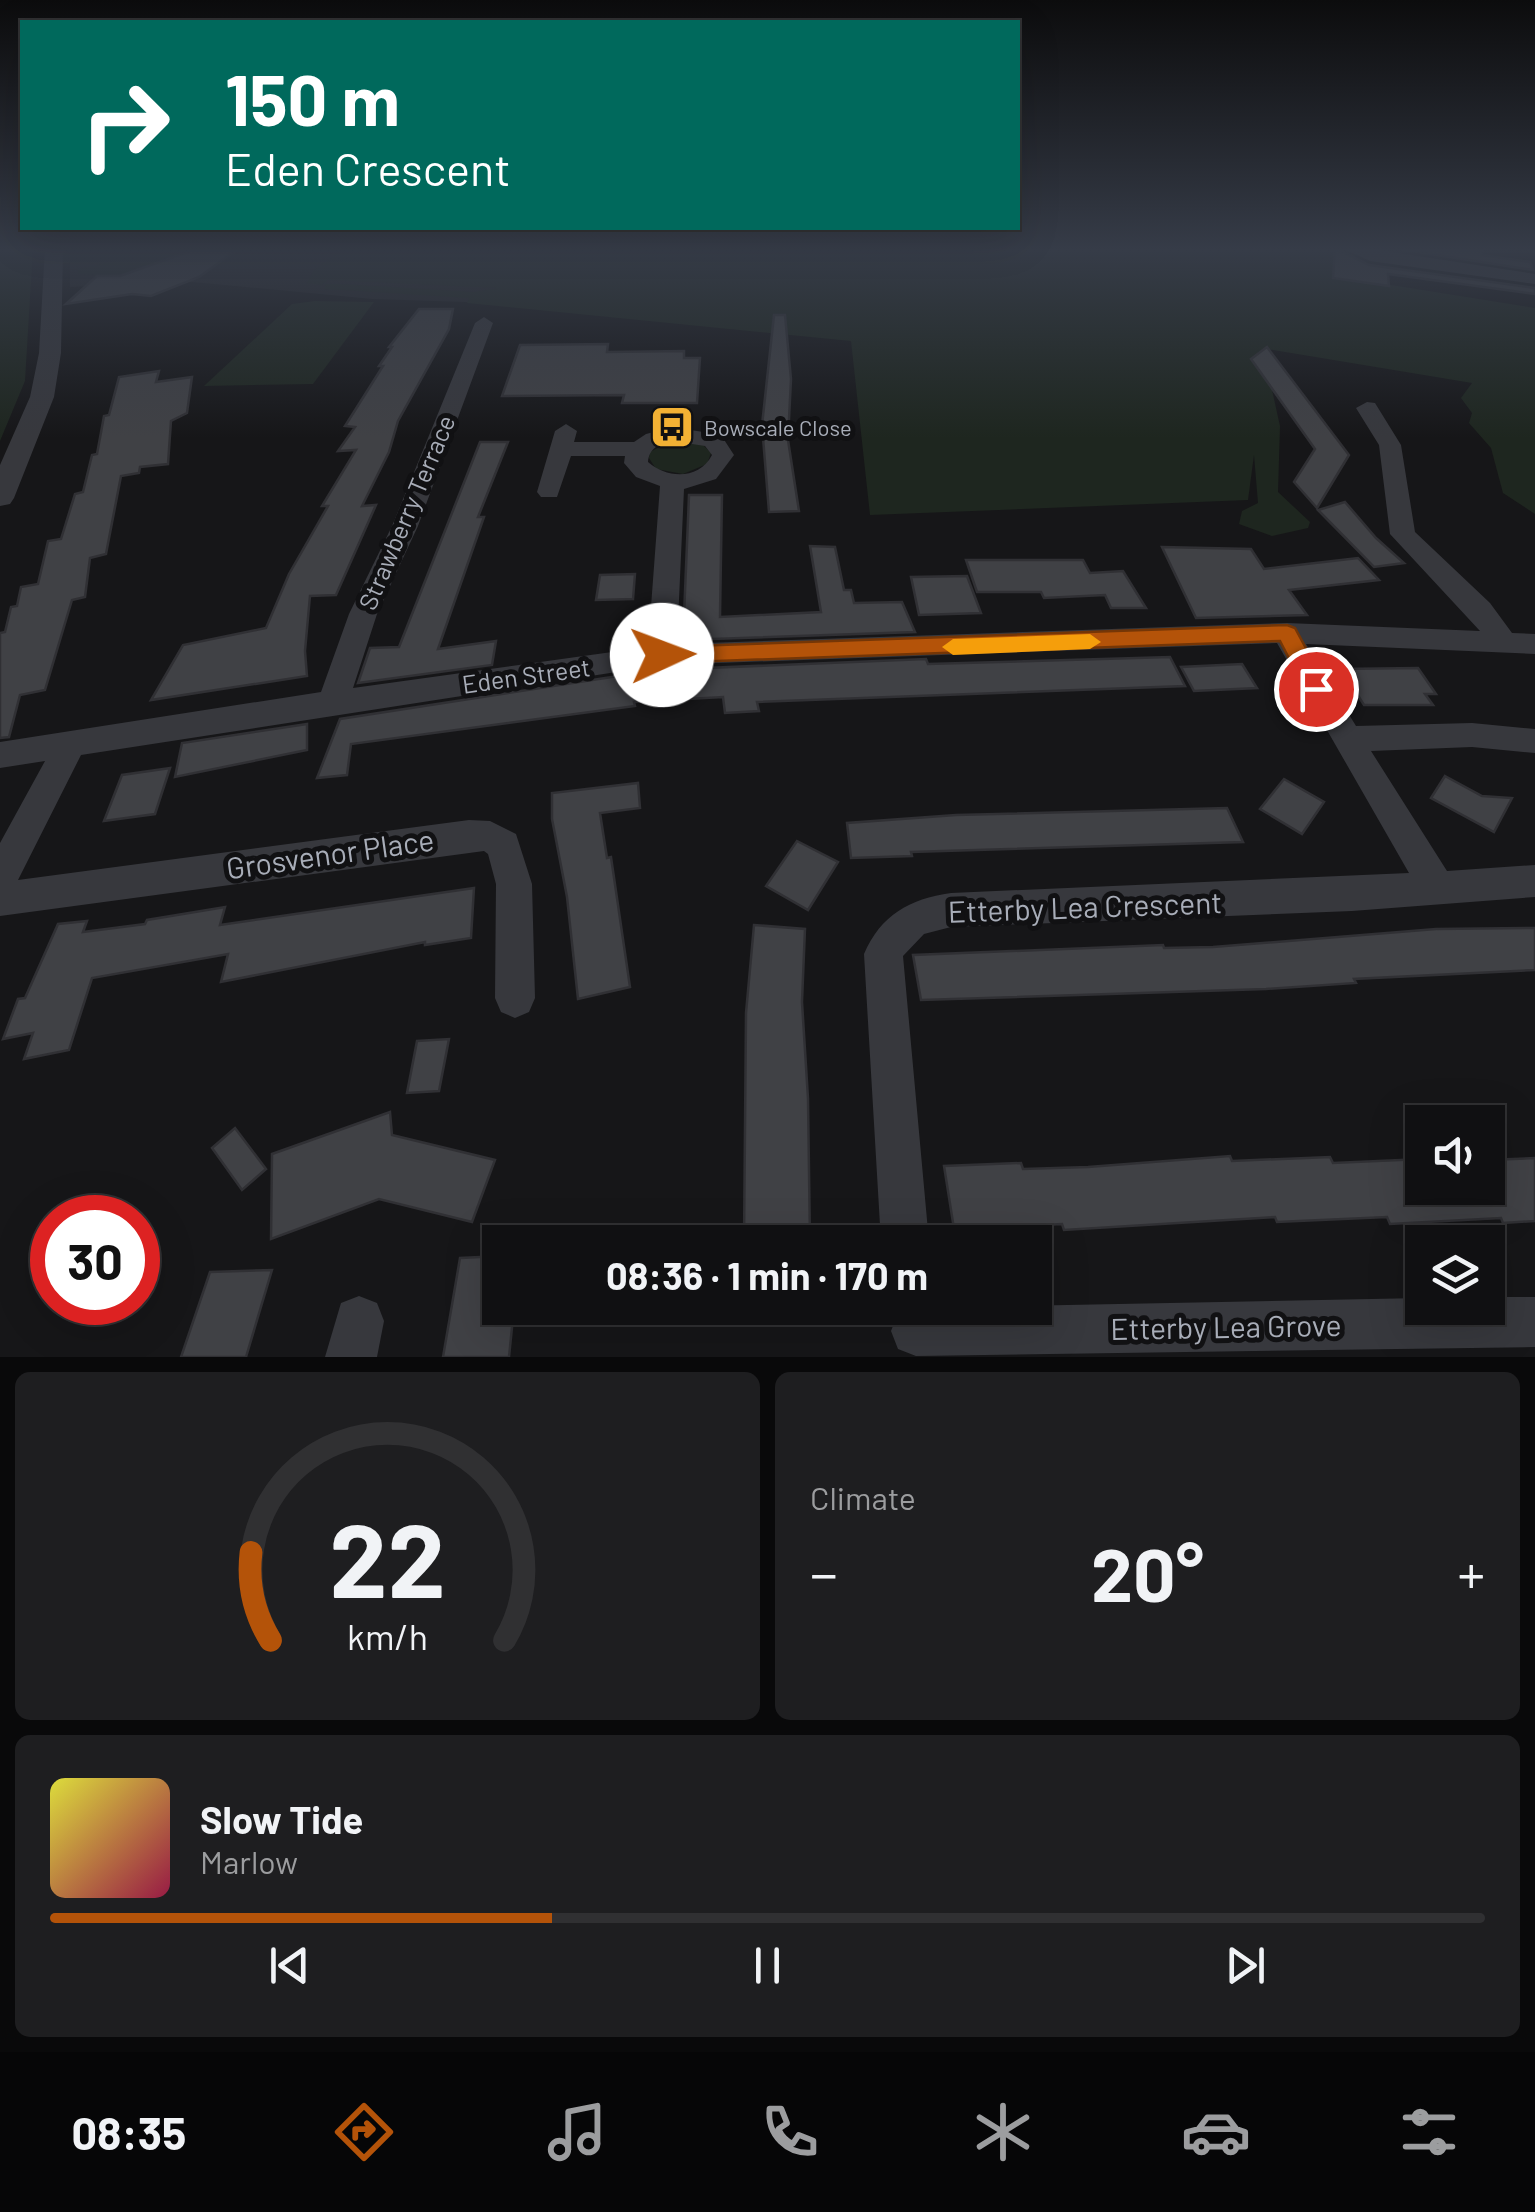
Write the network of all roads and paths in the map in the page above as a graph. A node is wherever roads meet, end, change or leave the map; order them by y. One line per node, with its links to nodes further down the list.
1 (52, 311): 7 (street)
2 (484, 324): 12 (street, Strawberry Terrace)
3 (1367, 408): 9 (street)
4 (639, 449): 5 (street); 5 (street); 6 (street)
5 (672, 482): 11 (street)
6 (550, 492)
7 (0, 498)
8 (1287, 633): 9 (street, Eden Street); 11 (street, Eden Street); 13 (street)
9 (1503, 642): 10 (street, Eden Street)
10 (1535, 644)
11 (662, 655): 12 (street, Eden Street)
12 (333, 702): 15 (street, Eden Street)
13 (1346, 739): 14 (street); 19 (street)
14 (1535, 741)
15 (68, 746): 16 (street, Eden Street); 17 (street)
16 (0, 755)
17 (0, 878)
18 (1535, 881): 19 (street, Etterby Lea Crescent)
19 (1436, 885): 22 (street, Etterby Lea Crescent)
20 (0, 900): 21 (street, Grosvenor Place)
21 (515, 998)
22 (904, 1225)
23 (1535, 1322): 24 (street, Etterby Lea Grove)
24 (916, 1332)

